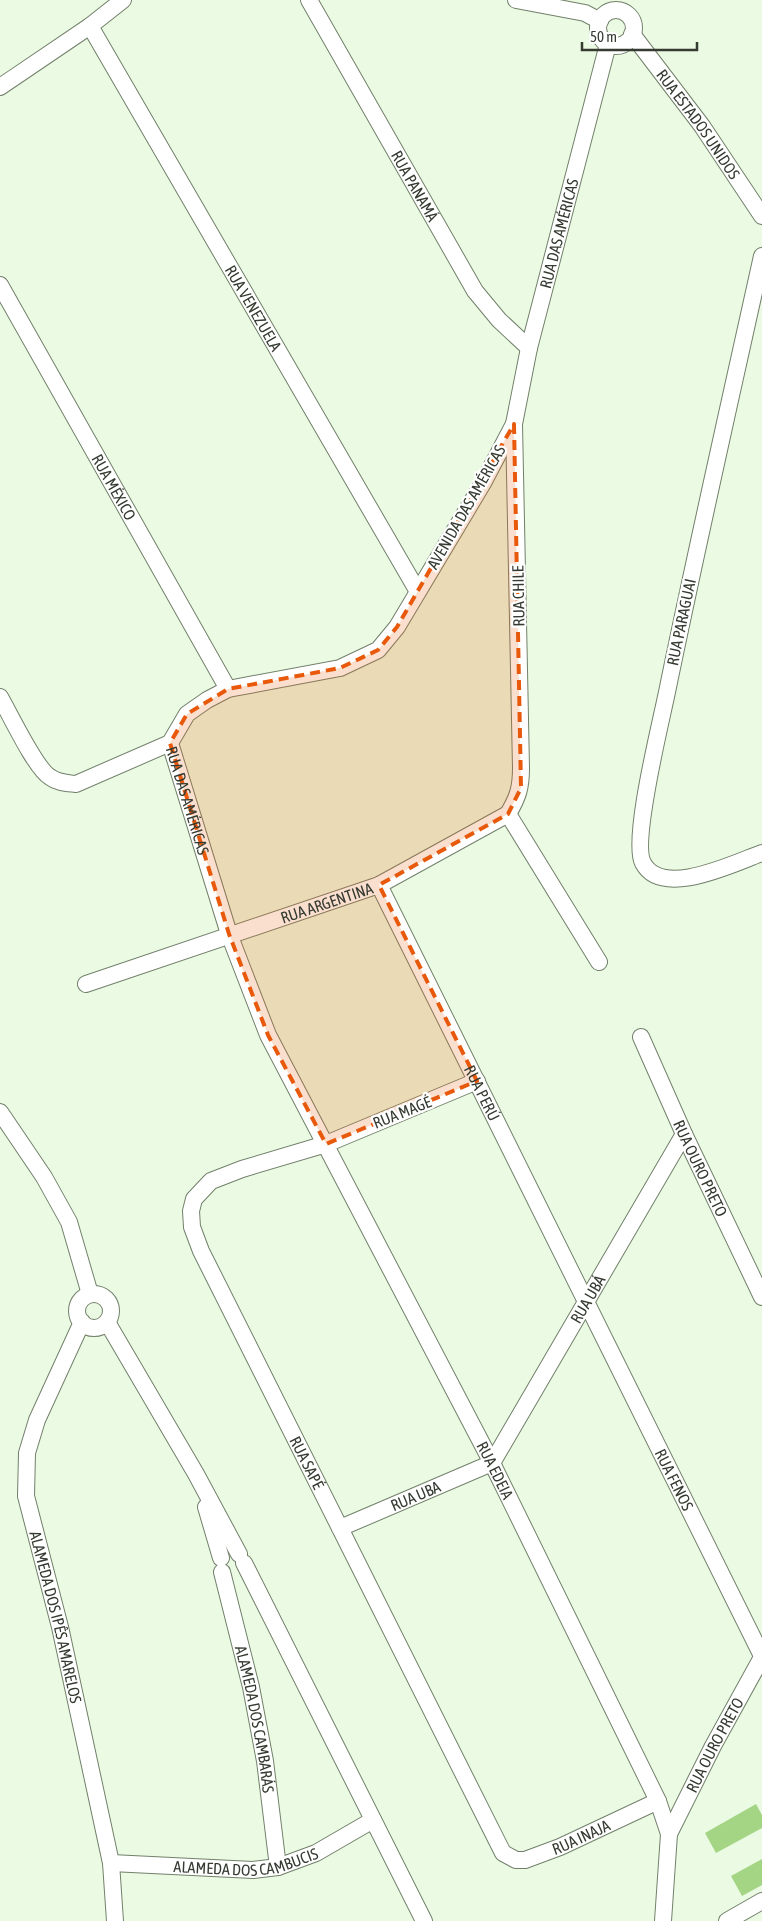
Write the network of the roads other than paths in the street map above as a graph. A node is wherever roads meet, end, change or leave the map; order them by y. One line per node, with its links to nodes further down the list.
1 (123, 0): 6 (street)
2 (516, 0): 5 (street)
3 (314, 4): 13 (street, RUA PANAMÁ)
4 (617, 4): 5 (street); 7 (street)
5 (600, 22): 8 (street)
6 (90, 26): 9 (street); 15 (street, RUA VENEZUELA)
7 (632, 34): 8 (street); 10 (street, RUA ESTADOS UNIDOS)
8 (608, 44): 13 (street, RUA DAS AMÉRICAS)
9 (0, 87)
10 (762, 216)
11 (762, 256): 20 (street, RUA PARAGUAI)
12 (0, 285): 16 (street, RUA MÉXICO)
13 (529, 348): 14 (street, RUA DAS AMÉRICAS)
14 (514, 424): 15 (street, AVENIDA DAS AMÉRICAS); 19 (street, RUA CHILE)
15 (417, 590): 16 (street, RUA DAS AMÉRICAS)
16 (228, 689): 18 (street, RUA DAS AMÉRICAS)
17 (0, 697): 18 (street)
18 (170, 744): 22 (street, RUA DAS AMÉRICAS)
19 (508, 814): 21 (street, RUA ARGENTINA); 23 (street)
20 (762, 853)
21 (379, 886): 22 (street, RUA ARGENTINA); 26 (street, RUA PERÚ)
22 (228, 934): 24 (street, RUA ARGENTINA); 29 (street, RUA DAS AMÉRICAS)
23 (599, 962)
24 (86, 984)
25 (641, 1037): 28 (street, RUA OURO PRETO)
26 (477, 1081): 29 (street, RUA MAGÉ); 32 (street, RUA PERÚ)
27 (0, 1112): 30 (street)
28 (684, 1134): 31 (street, RUA OURO PRETO); 32 (street, RUA UBÁ)
29 (326, 1144): 35 (street, RUA EDEIA); 37 (street, RUA SAPÉ)
30 (90, 1294): 33 (street, ALAMEDA DOS IPÊS AMARELOS); 34 (street)
31 (762, 1298)
32 (587, 1302): 35 (street, RUA UBÁ); 40 (street, RUA FENOS)
33 (82, 1322): 34 (street); 45 (street, ALAMEDA DOS IPÊS AMARELOS)
34 (107, 1322): 36 (street)
35 (492, 1463): 37 (street, RUA UBA); 41 (street, RUA EDEIA)
36 (196, 1474): 38 (street); 39 (street, ALAMEDA DOS CAMBARÁS)
37 (340, 1528): 44 (street, RUA SAPÉ)
38 (241, 1558): 39 (street); 42 (street)
39 (221, 1565): 46 (street, ALAMEDA DOS CAMBARÁS)
40 (762, 1656): 43 (street, RUA OURO PRETO)
41 (658, 1801): 43 (street, RUA OURO PRETO); 44 (street, RUA INAJA)
42 (373, 1820): 46 (street, ALAMEDA DOS CAMBUCIS); 49 (street)
43 (669, 1834): 50 (street, RUA OURO PRETO)
44 (502, 1853)
45 (111, 1863): 46 (street, ALAMEDA DOS CAMBUCIS); 48 (street, ALAMEDA DOS IPÊS AMARELOS)
46 (278, 1867)
47 (762, 1901): 51 (street)
48 (115, 1921)
49 (424, 1921)
50 (663, 1921)
51 (727, 1921)

